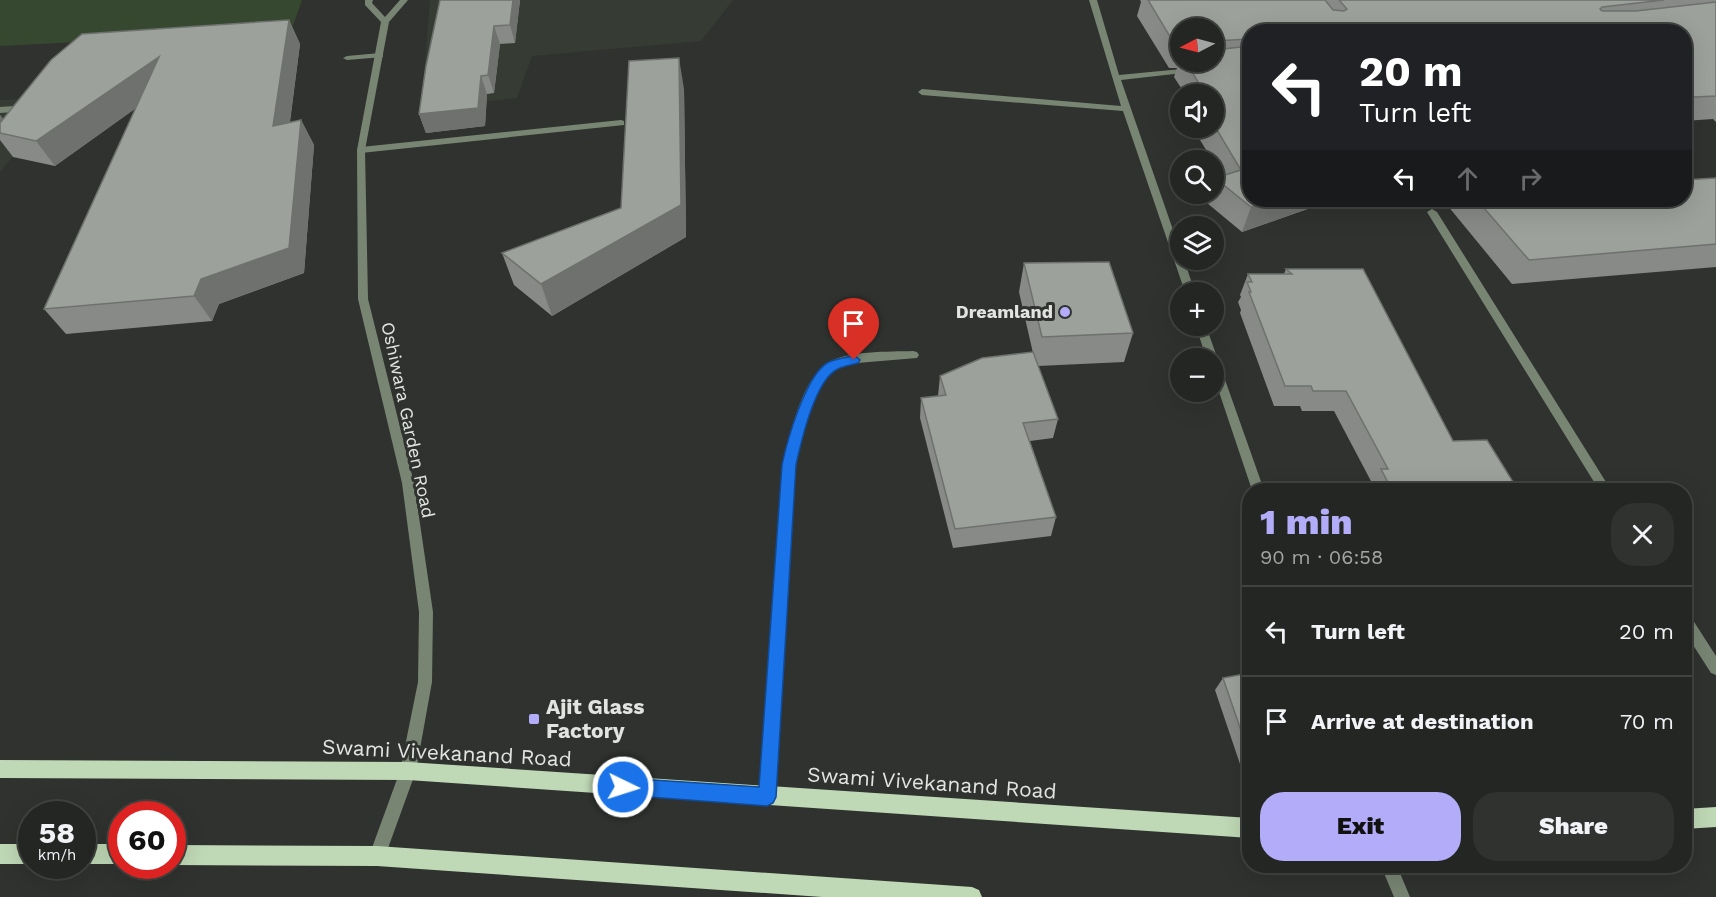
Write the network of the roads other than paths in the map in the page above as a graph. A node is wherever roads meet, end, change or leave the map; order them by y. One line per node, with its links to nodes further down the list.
1 (369, 0): 4 (street)
2 (404, 0): 4 (street)
3 (1093, 0): 8 (street)
4 (385, 22): 5 (street, Oshiwara Garden Road)
5 (380, 55): 6 (street); 14 (street, Oshiwara Garden Road)
6 (347, 58)
7 (1175, 72): 8 (street)
8 (1116, 78): 10 (street)
9 (922, 92): 10 (street)
10 (1127, 109): 16 (street)
11 (0, 110): 13 (street)
12 (621, 123): 14 (street)
13 (19, 125)
14 (361, 150): 24 (street, Oshiwara Garden Road)
15 (1432, 212): 20 (street)
16 (1187, 282)
17 (913, 355): 25 (street)
18 (1224, 392): 19 (street)
19 (1256, 483)
20 (1601, 483)
21 (1692, 630): 22 (street)
22 (1716, 668)
23 (0, 769): 24 (main road, Swami Vivekanand Road)
24 (408, 771): 25 (main road, Swami Vivekanand Road); 32 (street, Oshiwara Garden Road)
25 (767, 797): 28 (main road, Swami Vivekanand Road)
26 (1716, 817): 27 (main road)
27 (1692, 818)
28 (1242, 827)
29 (0, 854): 30 (main road)
30 (18, 854)
31 (186, 855): 32 (main road)
32 (377, 856): 34 (main road)
33 (1392, 873): 35 (street)
34 (972, 897)
35 (1402, 897)

